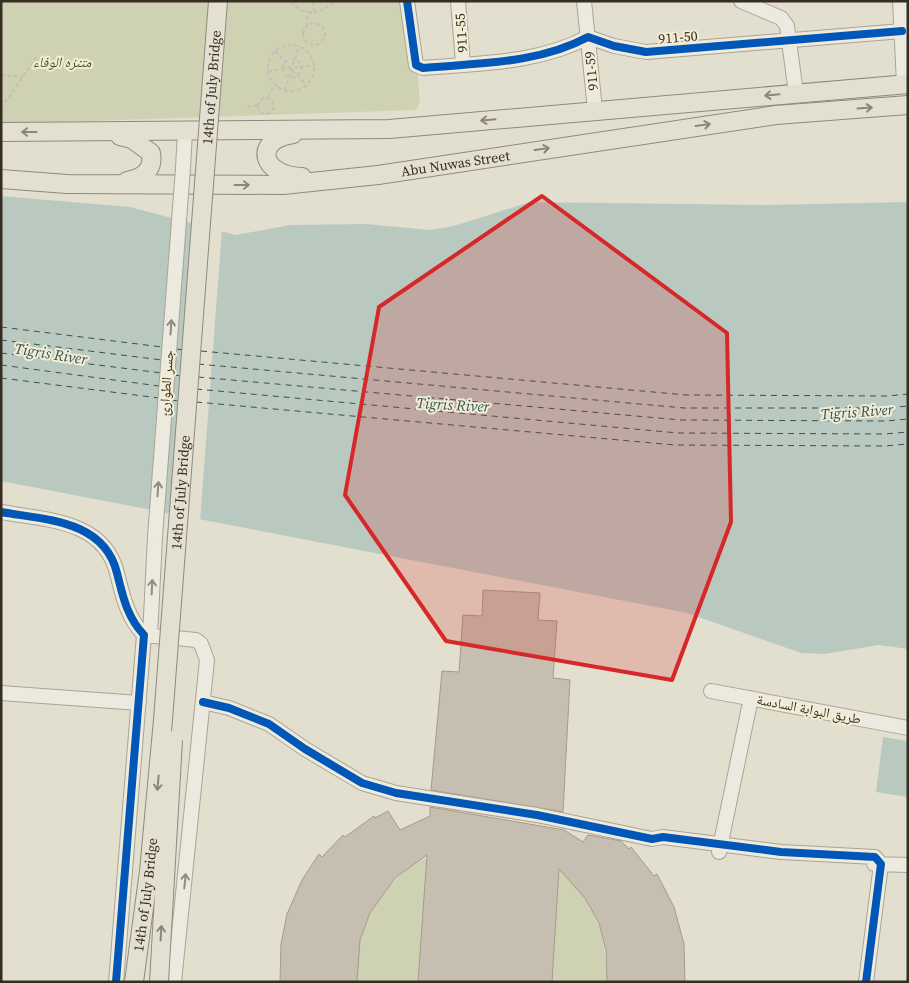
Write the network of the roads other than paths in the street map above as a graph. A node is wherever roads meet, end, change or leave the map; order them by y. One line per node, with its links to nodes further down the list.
1 (218, 1): 35 (main road, 14th of July Bridge, one-way to 35, bridge)
2 (231, 1): 36 (main road, 14th of July Bridge, one-way to 2, bridge)
3 (408, 1): 11 (street)
4 (458, 1): 11 (street, 911-55)
5 (584, 1): 9 (street, 911-59)
6 (741, 1): 10 (street)
7 (900, 1): 8 (street)
8 (902, 31): 10 (street, 911-50); 12 (street)
9 (588, 37): 10 (street, 911-50); 11 (street); 15 (street, 911-59)
10 (789, 38): 13 (street)
11 (463, 64)
12 (906, 84): 13 (main road)
13 (796, 93): 15 (main road, one-way to 15)
14 (908, 105): 20 (main road, Abu Nuwas Street, one-way to 14)
15 (595, 110): 16 (main road, one-way to 16)
16 (338, 131): 19 (main road); 20 (main road)
17 (1, 132): 18 (main road, one-way to 17)
18 (56, 132): 19 (main road); 22 (main road)
19 (185, 132): 24 (street, جسر الطوارئ, one-way to 19, bridge)
20 (378, 175): 22 (main road, Abu Nuwas Street, one-way to 20)
21 (1, 179): 22 (main road, Abu Nuwas Street)
22 (67, 184)
23 (1, 512): 24 (street)
24 (147, 635): 28 (street); 29 (street, جسر الطوارئ)
25 (710, 691): 27 (street, طريق البوابة السادسة)
26 (1, 693): 29 (street)
27 (751, 698): 30 (street, طريق البوابة السادسة); 31 (street)
28 (203, 702): 31 (street); 37 (street, one-way to 28)
29 (139, 703): 34 (street, جسر الطوارئ)
30 (908, 728)
31 (720, 849): 32 (street)
32 (881, 864): 33 (street); 38 (street)
33 (908, 865)
34 (116, 982)
35 (134, 982)
36 (158, 982)
37 (174, 982)
38 (866, 982)

